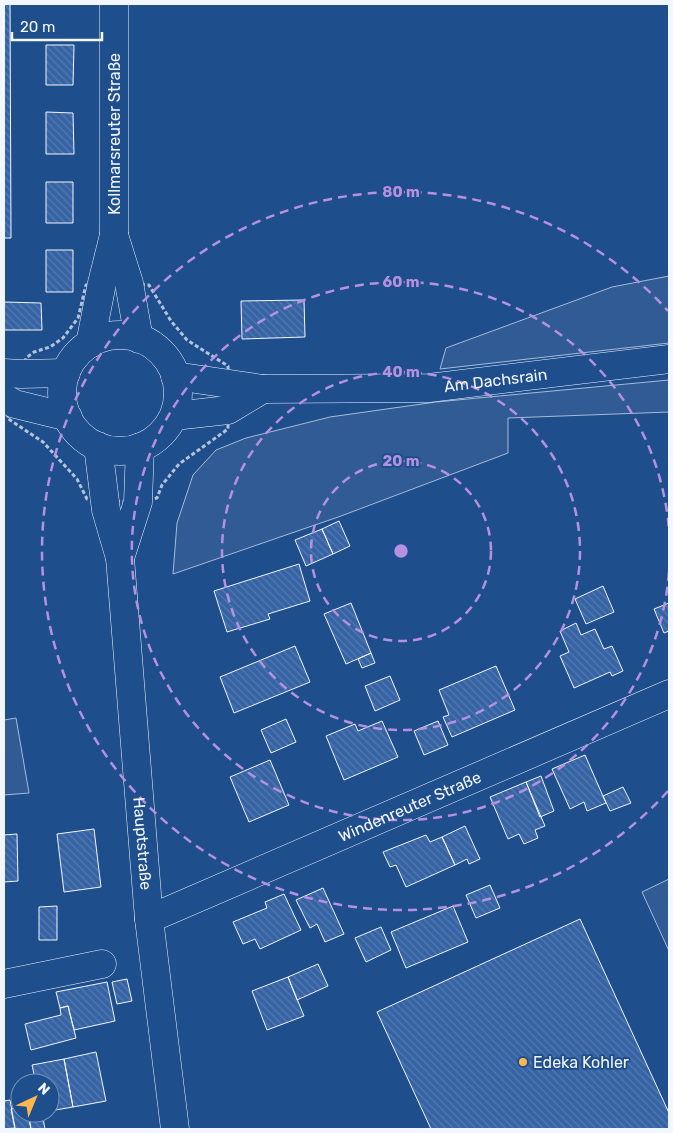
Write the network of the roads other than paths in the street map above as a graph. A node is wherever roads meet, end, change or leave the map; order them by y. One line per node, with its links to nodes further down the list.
1 (114, 4): 2 (main road, Kollmarsreuter Straße)
2 (114, 235): 3 (main road, Kollmarsreuter Straße); 4 (main road, Kollmarsreuter Straße)
3 (140, 339): 4 (main road); 8 (main road)
4 (90, 344): 7 (main road)
5 (669, 359): 9 (main road, Am Dachsrain)
6 (4, 373): 7 (main road)
7 (66, 373): 12 (main road)
8 (175, 376): 9 (main road, Am Dachsrain); 11 (main road)
9 (263, 389): 11 (main road)
10 (5, 408): 12 (main road)
11 (174, 416): 14 (main road)
12 (68, 417): 13 (main road)
13 (98, 446): 14 (main road); 15 (main road, Hauptstraße)
14 (140, 447): 15 (main road, Hauptstraße)
15 (120, 558): 17 (main road, Hauptstraße)
16 (669, 694): 17 (main road, Windenreuter Straße)
17 (149, 919): 20 (main road, Hauptstraße)
18 (102, 964): 19 (main road)
19 (4, 984)
20 (175, 1129)

